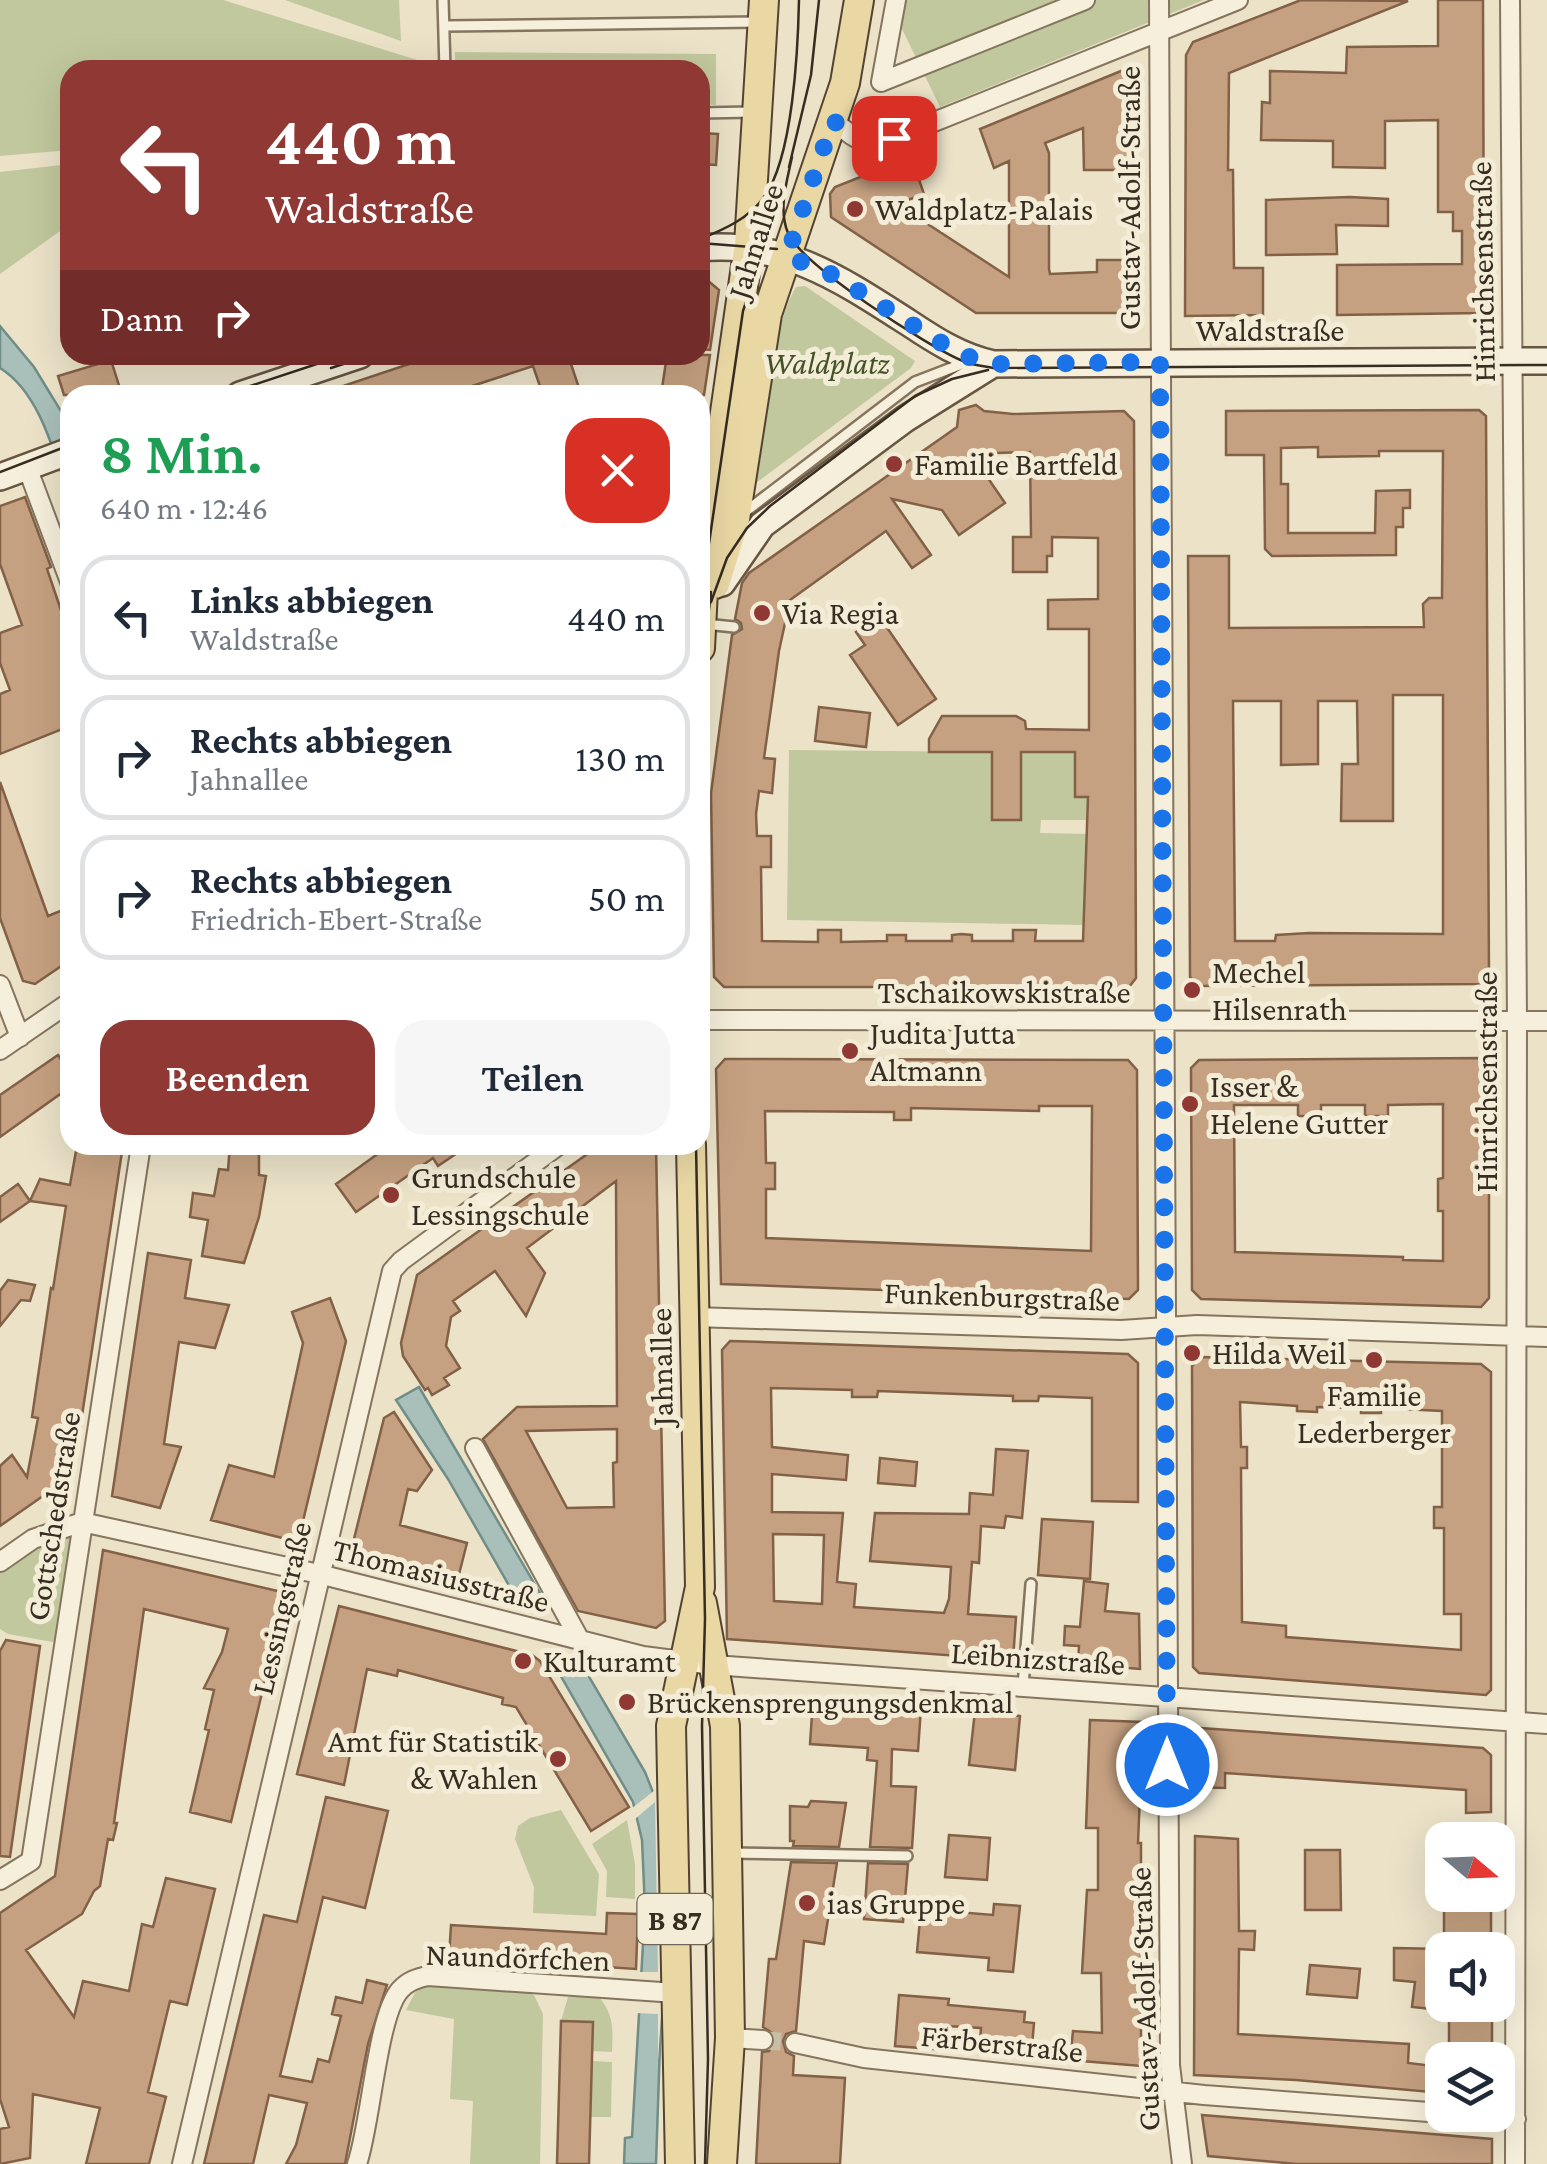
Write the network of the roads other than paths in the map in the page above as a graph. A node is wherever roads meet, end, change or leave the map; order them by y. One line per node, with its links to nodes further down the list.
1 (443, 0): 9 (lane)
2 (859, 0): 14 (main road, Jahnallee)
3 (896, 0): 4 (street)
4 (1085, 0)
5 (1159, 0): 10 (street, Gustav-Adolf-Straße)
6 (1238, 0): 10 (street)
7 (1510, 0): 18 (street, Hinrichsenstraße)
8 (764, 11): 9 (lane); 13 (main road, Jahnallee)
9 (444, 26): 11 (lane)
10 (1159, 31): 14 (street); 21 (street, Gustav-Adolf-Straße)
11 (445, 60)
12 (710, 112): 13 (lane)
13 (744, 112): 16 (main road, Jahnallee)
14 (833, 120): 17 (main road, Jahnallee)
15 (710, 248): 16 (main road, Waldstraße)
16 (748, 249): 17 (main road, Waldstraße); 27 (main road, Jahnallee)
17 (787, 256): 20 (main road, Waldstraße); 28 (main road, Jahnallee)
18 (1513, 361): 19 (main road, Waldstraße); 21 (main road, Waldstraße); 38 (street, Hinrichsenstraße)
19 (1547, 361)
20 (986, 362): 21 (main road, Waldstraße); 28 (lane); 32 (main road)
21 (1160, 362): 40 (street, Gustav-Adolf-Straße)
22 (330, 365): 23 (main road)
23 (270, 385)
24 (60, 455): 25 (main road)
25 (27, 467): 26 (main road); 30 (street)
26 (0, 477)
27 (710, 500)
28 (736, 520): 29 (lane); 31 (main road, Jahnallee)
29 (710, 545)
30 (60, 555)
31 (710, 603)
32 (710, 612)
33 (734, 627): 34 (lane)
34 (710, 631)
35 (0, 985): 41 (street)
36 (60, 1009): 41 (street)
37 (710, 1020): 40 (street, Tschaikowskistraße)
38 (1516, 1021): 39 (street, Tschaikowskistraße); 40 (street, Tschaikowskistraße); 48 (street, Hinrichsenstraße)
39 (1547, 1022)
40 (1164, 1023): 47 (street, Gustav-Adolf-Straße)
41 (20, 1037): 42 (street)
42 (0, 1050)
43 (139, 1155): 51 (street, Gottschedstraße)
44 (545, 1155): 53 (street, Lessingstraße)
45 (691, 1155): 46 (main road, Jahnallee / B 87)
46 (694, 1317): 47 (street, Funkenburgstraße); 56 (main road, Jahnallee / B 87)
47 (1164, 1327): 48 (street, Funkenburgstraße); 58 (street, Gustav-Adolf-Straße)
48 (1516, 1336): 49 (street, Funkenburgstraße); 59 (street, Hinrichsenstraße)
49 (1547, 1337)
50 (475, 1448): 55 (street, Thomasiusstraße)
51 (82, 1522): 52 (street); 53 (street, Thomasiusstraße); 63 (street, Gottschedstraße)
52 (0, 1562)
53 (319, 1574): 55 (street, Thomasiusstraße); 71 (street, Lessingstraße)
54 (1030, 1584): 57 (lane)
55 (576, 1641): 56 (street, Thomasiusstraße)
56 (700, 1663): 57 (street, Leibnizstraße); 61 (main road, B 87); 64 (main road, B 87)
57 (1022, 1688): 58 (street, Leibnizstraße)
58 (1167, 1698): 59 (street, Leibnizstraße); 68 (street, Gustav-Adolf-Straße)
59 (1514, 1722): 60 (street, Leibnizstraße); 70 (street, Hinrichsenstraße)
60 (1547, 1724)
61 (728, 1853): 62 (lane); 65 (main road, B 87)
62 (907, 1856)
63 (0, 1880)
64 (671, 1993): 72 (street, Naundörfchen); 73 (main road, B 87)
65 (730, 2038): 66 (street); 74 (main road, B 87)
66 (763, 2040)
67 (795, 2043): 68 (street, Färberstraße)
68 (1174, 2092): 69 (street, Färberstraße); 75 (street, Gustav-Adolf-Straße)
69 (1425, 2112)
70 (1516, 2119): 76 (street, Hinrichsenstraße)
71 (182, 2164)
72 (356, 2164)
73 (680, 2164)
74 (722, 2164)
75 (1182, 2164)
76 (1515, 2164)

